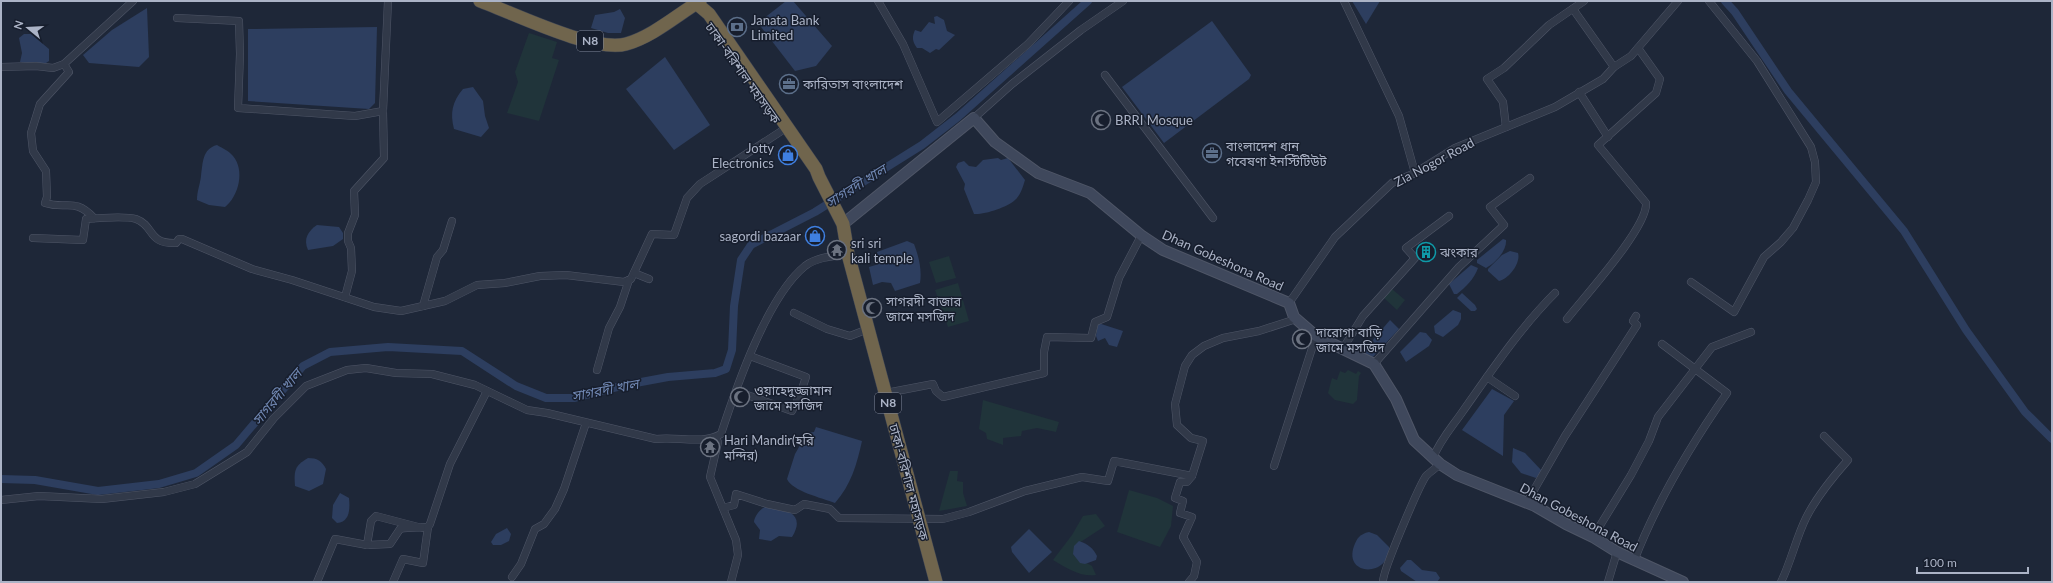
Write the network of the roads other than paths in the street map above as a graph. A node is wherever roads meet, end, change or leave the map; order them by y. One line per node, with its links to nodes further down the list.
1 (133, 1): 16 (street)
2 (388, 1): 21 (street)
3 (480, 1): 12 (highway, N8)
4 (878, 1): 5 (street)
5 (1069, 1)
6 (1123, 1): 22 (street)
7 (1344, 1): 26 (street)
8 (1584, 1): 13 (street)
9 (1678, 1): 15 (street, Zia Nogor Road)
10 (1709, 1): 40 (street)
11 (698, 2): 12 (highway, N8); 24 (highway, ঢাকা-বরিশাল মহাসড়ক); 27 (highway, ঢাকা-বরিশাল মহাসড়ক)
12 (501, 5)
13 (1573, 9): 17 (street); 23 (street)
14 (177, 18): 21 (street)
15 (1638, 48): 17 (street, Zia Nogor Road); 25 (street)
16 (64, 64): 18 (street); 30 (street)
17 (1614, 66): 20 (street, Zia Nogor Road)
18 (1, 67)
19 (1105, 75): 31 (street)
20 (1579, 92): 23 (street, Zia Nogor Road); 25 (street)
21 (384, 111): 42 (street)
22 (974, 118): 33 (street); 34 (street, Dhan Gobeshona Road)
23 (1506, 127): 26 (street, Zia Nogor Road)
24 (783, 130): 27 (highway, ঢাকা-বরিশাল মহাসড়ক); 37 (street)
25 (1608, 138): 47 (street)
26 (1415, 173): 43 (street, Zia Nogor Road)
27 (818, 177): 33 (highway)
28 (1530, 178): 55 (street)
29 (1449, 216): 53 (street)
30 (94, 218): 35 (street); 42 (street)
31 (1213, 218)
32 (452, 221): 44 (street)
33 (843, 224): 36 (highway, ঢাকা-বরিশাল মহাসড়ক / N8)
34 (1141, 236): 43 (street, Dhan Gobeshona Road); 61 (street)
35 (33, 238)
36 (848, 254): 49 (highway, ঢাকা-বরিশাল মহাসড়ক / N8); 54 (street)
37 (634, 273): 38 (street); 39 (street)
38 (649, 279)
39 (629, 280): 44 (street); 57 (street)
40 (1691, 282)
41 (1556, 293): 58 (street)
42 (345, 296): 44 (street)
43 (1289, 303): 48 (street, Dhan Gobeshona Road)
44 (423, 306)
45 (794, 312): 49 (street)
46 (1636, 316): 70 (street)
47 (1567, 318)
48 (1296, 319): 51 (street, Dhan Gobeshona Road); 68 (street)
49 (868, 329): 61 (highway, ঢাকা-বরিশাল মহাসড়ক / N8)
50 (1751, 332): 56 (street)
51 (1316, 336): 53 (street, Dhan Gobeshona Road); 67 (street)
52 (1662, 344): 56 (street)
53 (1342, 350): 55 (street, Dhan Gobeshona Road)
54 (750, 356): 60 (street); 60 (street)
55 (1374, 364): 66 (street, Dhan Gobeshona Road)
56 (1695, 369): 74 (street); 77 (street)
57 (597, 370)
58 (1487, 377): 62 (street); 66 (street)
59 (487, 391): 63 (street); 69 (street); 73 (street)
60 (736, 391): 65 (street)
61 (886, 394): 72 (highway, ঢাকা-বরিশাল মহাসড়ক / N8)
62 (1515, 396)
63 (586, 423): 65 (street); 78 (street)
64 (1824, 436): 87 (street)
65 (716, 438): 71 (street)
66 (1437, 461): 70 (street, Dhan Gobeshona Road); 79 (street)
67 (1274, 466)
68 (1192, 476): 72 (street); 84 (street)
69 (1, 500)
70 (1527, 502): 74 (street, Dhan Gobeshona Road)
71 (723, 508): 72 (street); 82 (street)
72 (920, 520): 83 (highway, ঢাকা-বরিশাল মহাসড়ক / N8)
73 (425, 527): 75 (street); 75 (street); 81 (street)
74 (1593, 537): 76 (street, Dhan Gobeshona Road)
75 (367, 545): 80 (street)
76 (1617, 552): 77 (street, Dhan Gobeshona Road); 85 (street)
77 (1634, 561): 86 (street, Dhan Gobeshona Road)
78 (512, 577)
79 (1382, 580)
80 (318, 582)
81 (393, 582)
82 (731, 582)
83 (936, 582)
84 (1189, 582)
85 (1608, 582)
86 (1683, 582)
87 (1781, 582)

